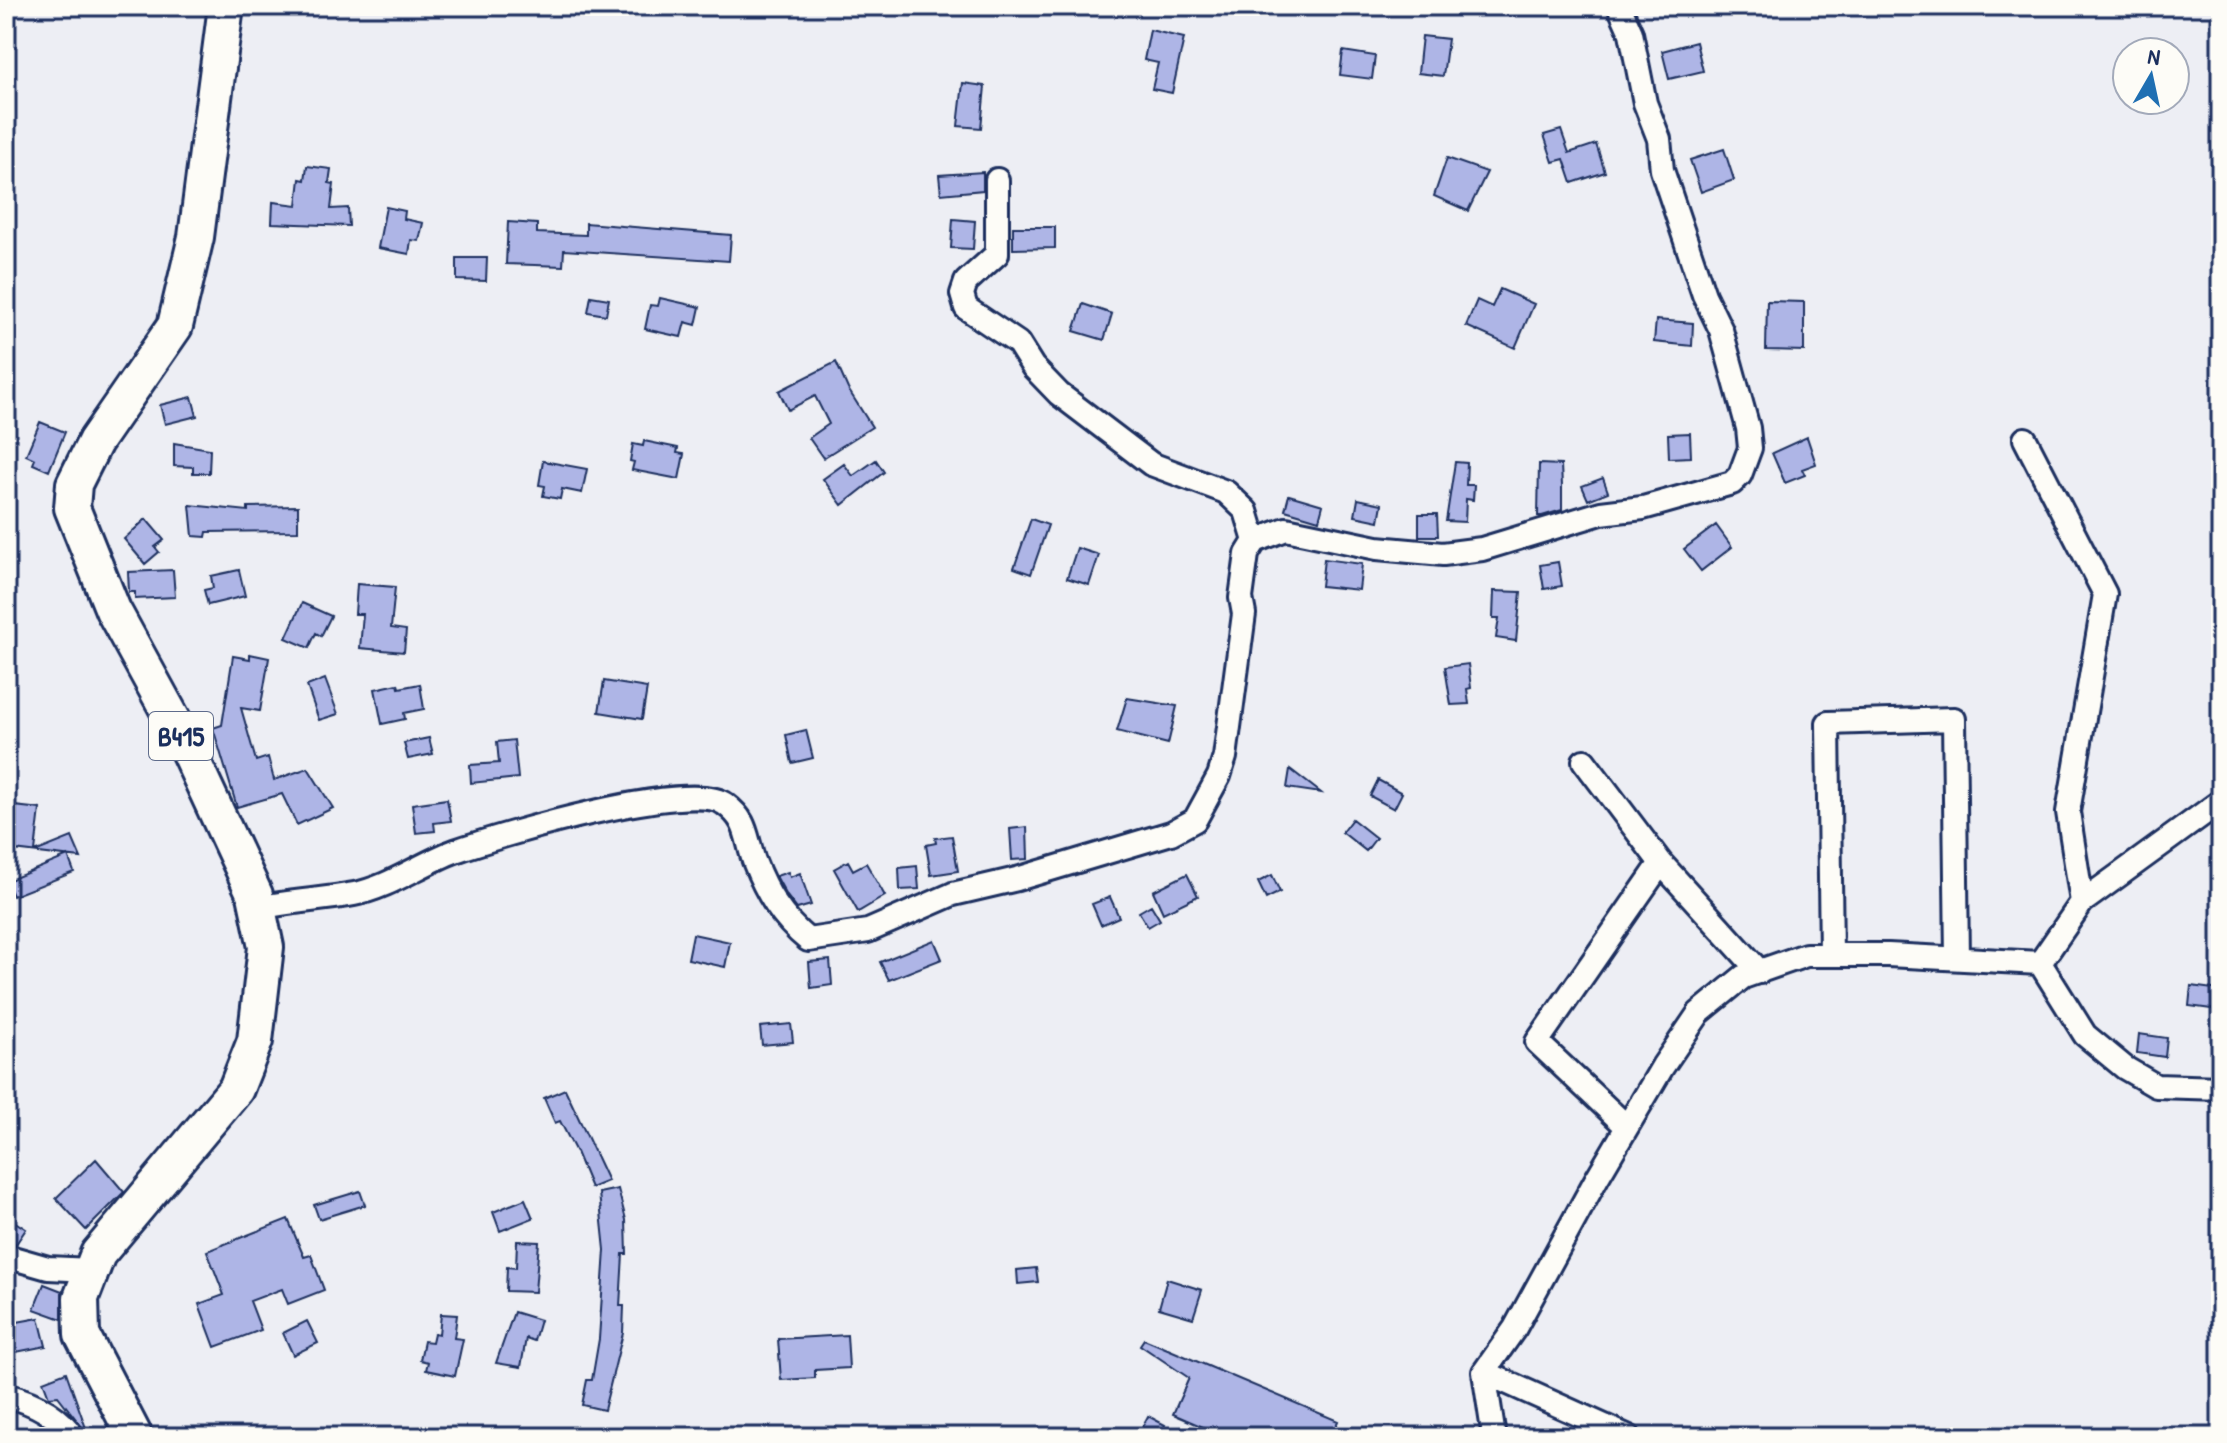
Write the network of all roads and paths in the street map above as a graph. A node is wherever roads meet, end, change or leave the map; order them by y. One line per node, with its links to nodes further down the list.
1 (226, 6): 10 (main road, B415)
2 (1619, 6): 5 (street)
3 (997, 180): 5 (street)
4 (2025, 439): 9 (street)
5 (1255, 541): 10 (street)
6 (1584, 761): 8 (street)
7 (2221, 801): 9 (street)
8 (1661, 863): 14 (street); 16 (street)
9 (2082, 902): 13 (street)
10 (258, 908): 18 (main road, B415)
11 (1831, 955): 12 (street); 12 (street); 14 (street)
12 (1957, 958): 13 (street)
13 (2040, 963): 15 (street)
14 (1760, 972): 16 (street)
15 (2221, 1088)
16 (1627, 1127): 19 (street)
17 (6, 1256): 18 (street)
18 (91, 1270): 22 (main road, B415)
19 (1484, 1372): 23 (street); 24 (street)
20 (6, 1395): 21 (street)
21 (73, 1437)
22 (135, 1437)
23 (1494, 1437)
24 (1629, 1437)

